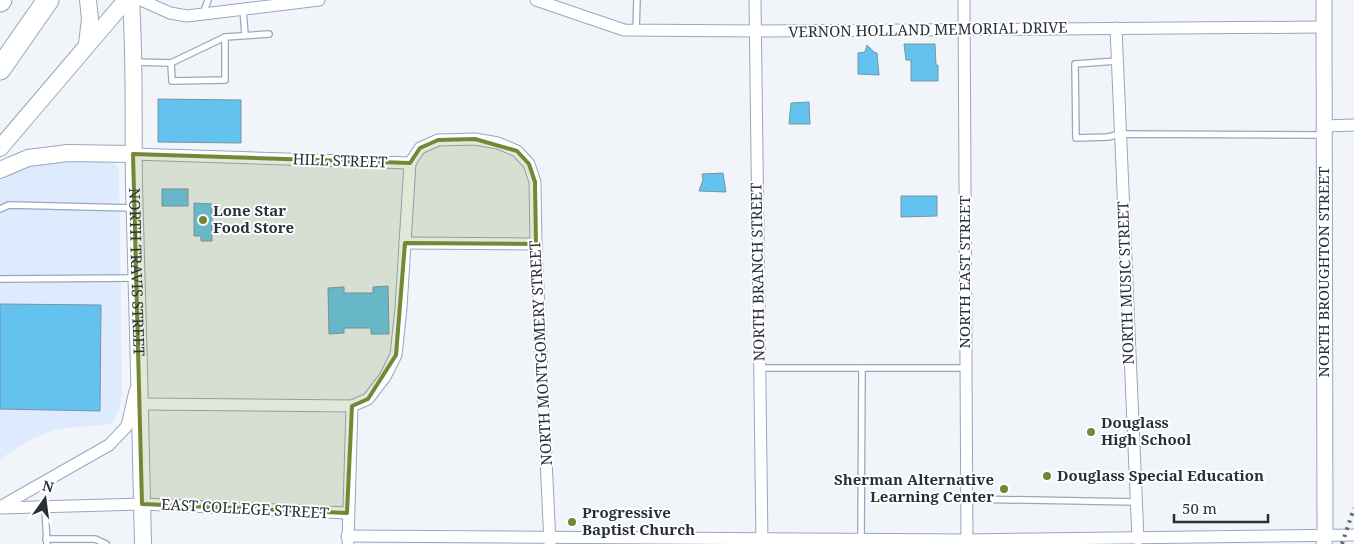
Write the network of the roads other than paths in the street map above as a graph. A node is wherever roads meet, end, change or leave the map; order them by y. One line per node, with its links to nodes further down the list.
1 (48, 0): 27 (highway)
2 (88, 0): 23 (main road)
3 (126, 0): 23 (main road)
4 (130, 0): 25 (main road, NORTH TRAVIS STREET)
5 (141, 0): 14 (street)
6 (208, 0): 14 (lane)
7 (319, 0): 13 (street)
8 (536, 0): 18 (street, VERNON HOLLAND MEMORIAL DRIVE)
9 (637, 0): 18 (lane)
10 (755, 0): 19 (street, NORTH BRANCH STREET)
11 (964, 0): 17 (street, NORTH EAST STREET)
12 (1324, 0): 15 (street, NORTH BROUGHTON STREET)
13 (243, 9): 14 (street); 21 (lane)
14 (203, 14)
15 (1324, 27): 16 (street, VERNON HOLLAND MEMORIAL DRIVE); 29 (street, NORTH BROUGHTON STREET)
16 (1116, 28): 17 (street, VERNON HOLLAND MEMORIAL DRIVE); 24 (street, NORTH MUSIC STREET)
17 (964, 29): 19 (street, VERNON HOLLAND MEMORIAL DRIVE); 44 (street, NORTH EAST STREET)
18 (636, 30): 19 (street, VERNON HOLLAND MEMORIAL DRIVE)
19 (755, 32): 42 (street, NORTH BRANCH STREET)
20 (269, 34): 21 (lane)
21 (245, 36): 22 (lane)
22 (225, 37): 26 (lane); 26 (lane)
23 (87, 44): 31 (main road)
24 (1117, 61): 30 (street, NORTH MUSIC STREET); 30 (lane)
25 (133, 62): 26 (lane); 32 (main road, NORTH TRAVIS STREET)
26 (171, 63)
27 (0, 69)
28 (1354, 125): 29 (street)
29 (1324, 131): 30 (lane); 58 (street, NORTH BROUGHTON STREET)
30 (1120, 134): 49 (street, NORTH MUSIC STREET)
31 (0, 148)
32 (133, 154): 33 (street, HILL STREET); 35 (main road); 36 (main road, NORTH TRAVIS STREET)
33 (410, 164): 34 (street, HILL STREET); 38 (street)
34 (529, 164): 39 (street, NORTH MONTGOMERY STREET)
35 (0, 170)
36 (135, 208): 37 (lane); 40 (main road, NORTH TRAVIS STREET)
37 (0, 209)
38 (405, 243): 39 (street); 47 (street)
39 (536, 244): 60 (street, NORTH MONTGOMERY STREET)
40 (138, 278): 41 (lane); 45 (main road, NORTH TRAVIS STREET)
41 (0, 279)
42 (759, 368): 43 (lane); 61 (street, NORTH BRANCH STREET)
43 (862, 368): 44 (lane); 55 (lane)
44 (966, 368): 48 (street, NORTH EAST STREET)
45 (139, 370): 46 (main road, NORTH TRAVIS STREET); 51 (street)
46 (140, 404): 47 (street); 50 (main road, NORTH TRAVIS STREET)
47 (352, 406): 53 (street)
48 (967, 499): 49 (lane); 62 (street, NORTH EAST STREET)
49 (1136, 502): 56 (street, NORTH MUSIC STREET)
50 (142, 504): 52 (street, EAST COLLEGE STREET); 53 (street, EAST COLLEGE STREET); 64 (main road, NORTH TRAVIS STREET)
51 (0, 508): 52 (street, EAST COLLEGE STREET)
52 (46, 508): 59 (lane)
53 (348, 513): 57 (street)
54 (1354, 535): 58 (street)
55 (861, 539): 61 (street); 62 (street)
56 (1138, 539): 58 (street); 62 (street)
57 (348, 540): 60 (street)
58 (1324, 540)
59 (47, 541): 63 (lane)
60 (550, 541): 61 (street)
61 (762, 541)
62 (967, 542)
63 (106, 544)
64 (142, 544)

